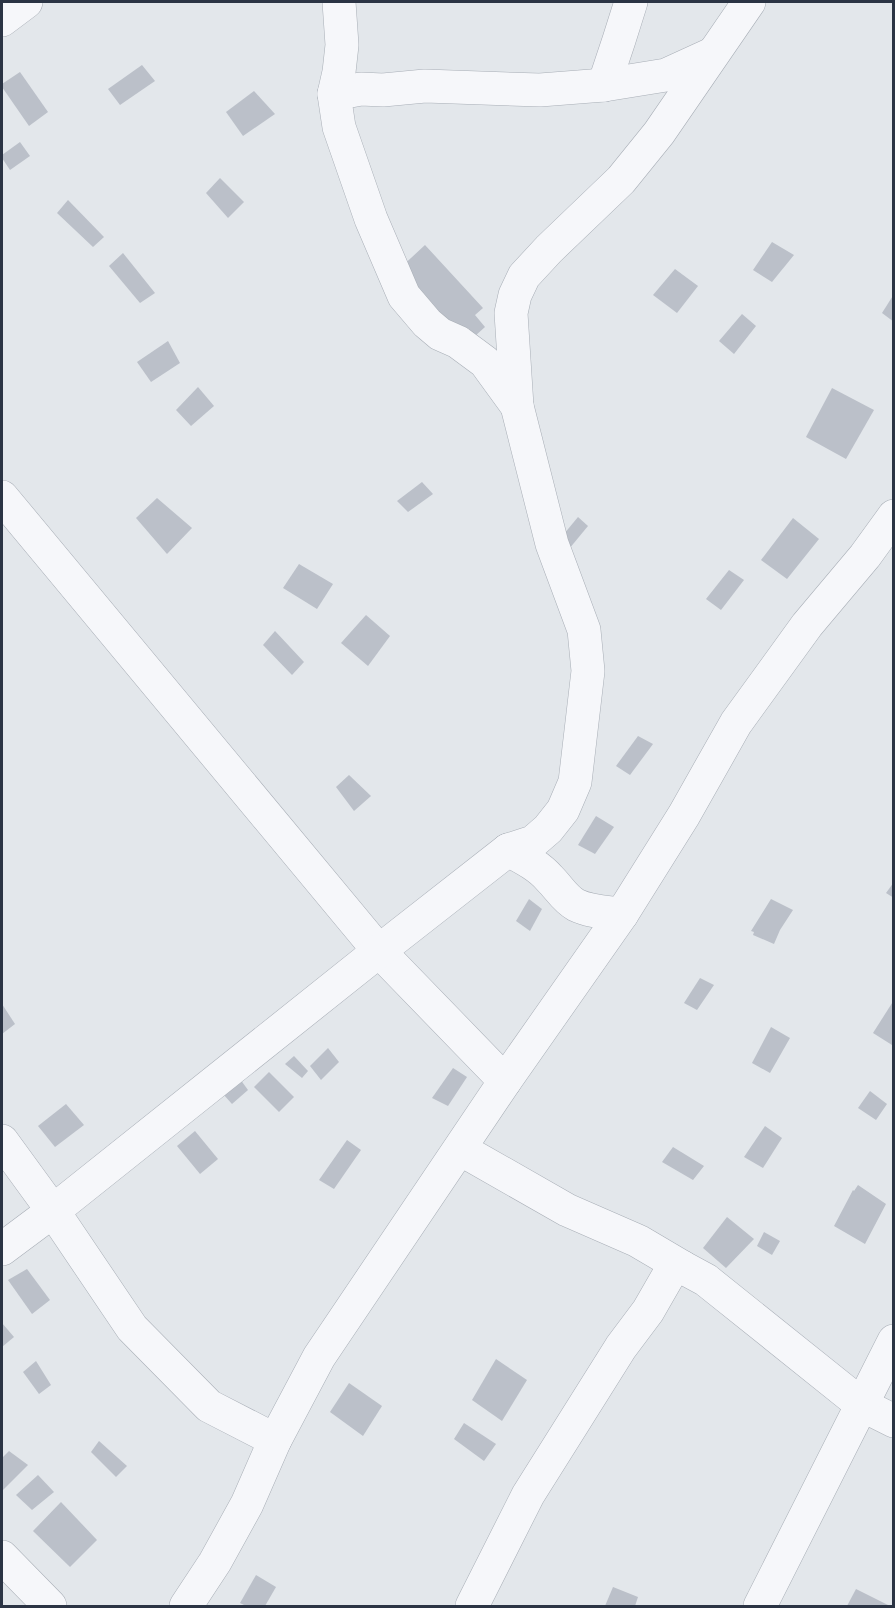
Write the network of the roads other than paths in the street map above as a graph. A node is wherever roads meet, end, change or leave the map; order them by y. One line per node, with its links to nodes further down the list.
1 (26, 2): 5 (street)
2 (339, 2): 8 (street)
3 (631, 2): 7 (street)
4 (749, 2): 6 (street)
5 (2, 20)
6 (677, 83): 7 (street); 9 (street)
7 (604, 85): 8 (street)
8 (334, 94): 9 (street)
9 (517, 406): 12 (street)
10 (2, 496): 14 (street)
11 (894, 516): 13 (street)
12 (508, 850): 13 (street); 14 (street)
13 (622, 914): 15 (street)
14 (379, 951): 15 (street); 18 (street)
15 (505, 1081): 17 (street)
16 (2, 1141): 18 (street)
17 (460, 1149): 20 (street); 24 (street)
18 (53, 1211): 19 (street); 24 (street)
19 (2, 1249)
20 (682, 1268): 22 (street); 28 (street)
21 (894, 1341): 22 (street)
22 (862, 1405): 23 (street); 29 (street)
23 (894, 1420)
24 (275, 1440): 27 (street)
25 (2, 1557): 26 (street)
26 (51, 1606)
27 (186, 1606)
28 (472, 1606)
29 (760, 1606)

